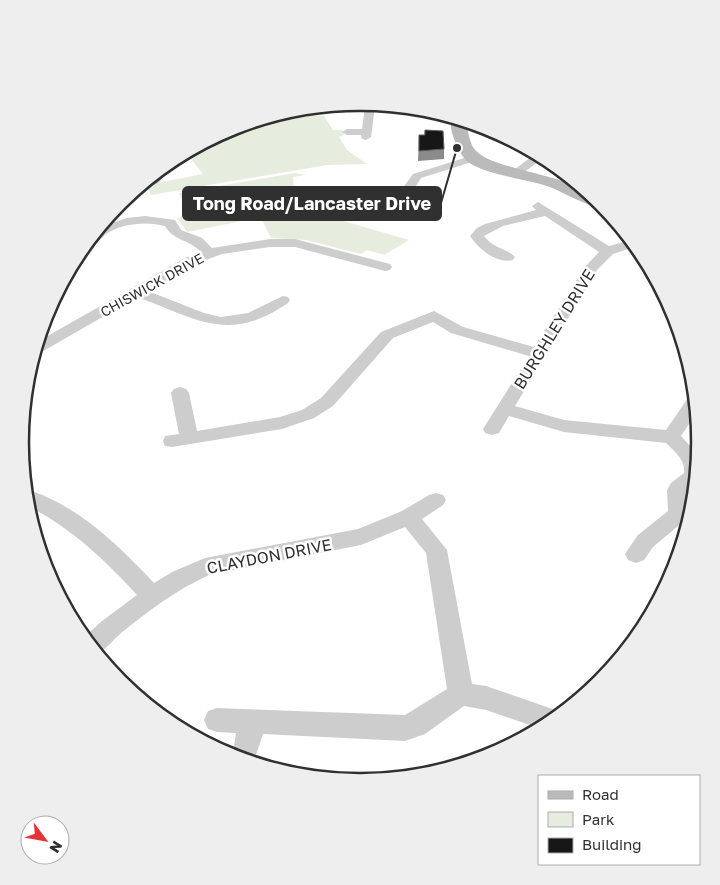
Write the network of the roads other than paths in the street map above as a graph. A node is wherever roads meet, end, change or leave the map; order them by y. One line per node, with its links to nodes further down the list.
1 (369, 111): 3 (street)
2 (459, 127): 4 (street)
3 (347, 132)
4 (474, 158): 6 (street); 9 (street)
5 (533, 160): 6 (street)
6 (518, 172): 7 (street)
7 (577, 192)
8 (336, 193): 9 (street)
9 (384, 208)
10 (542, 208): 13 (street); 15 (street)
11 (106, 230): 14 (street)
12 (626, 245): 13 (street, BURGHLEY DRIVE)
13 (608, 251): 20 (street, BURGHLEY DRIVE)
14 (209, 253): 16 (street, CHISWICK DRIVE); 17 (street, CHISWICK DRIVE)
15 (508, 257)
16 (385, 267)
17 (137, 292): 18 (street); 19 (street, CHISWICK DRIVE)
18 (273, 304)
19 (44, 345)
20 (537, 353): 21 (street); 22 (street, BURGHLEY DRIVE)
21 (179, 390)
22 (506, 409): 24 (street, BURGHLEY DRIVE); 25 (street, BURGHLEY DRIVE)
23 (689, 410): 25 (street)
24 (492, 429)
25 (671, 436): 26 (street)
26 (691, 460)
27 (689, 480): 31 (street)
28 (436, 500): 30 (street, CLAYDON DRIVE)
29 (34, 501): 32 (street)
30 (409, 517): 32 (street, CLAYDON DRIVE); 34 (street)
31 (636, 554)
32 (152, 596): 33 (street, CLAYDON DRIVE)
33 (95, 642)
34 (461, 694): 35 (street); 36 (street)
35 (544, 718)
36 (217, 720)

